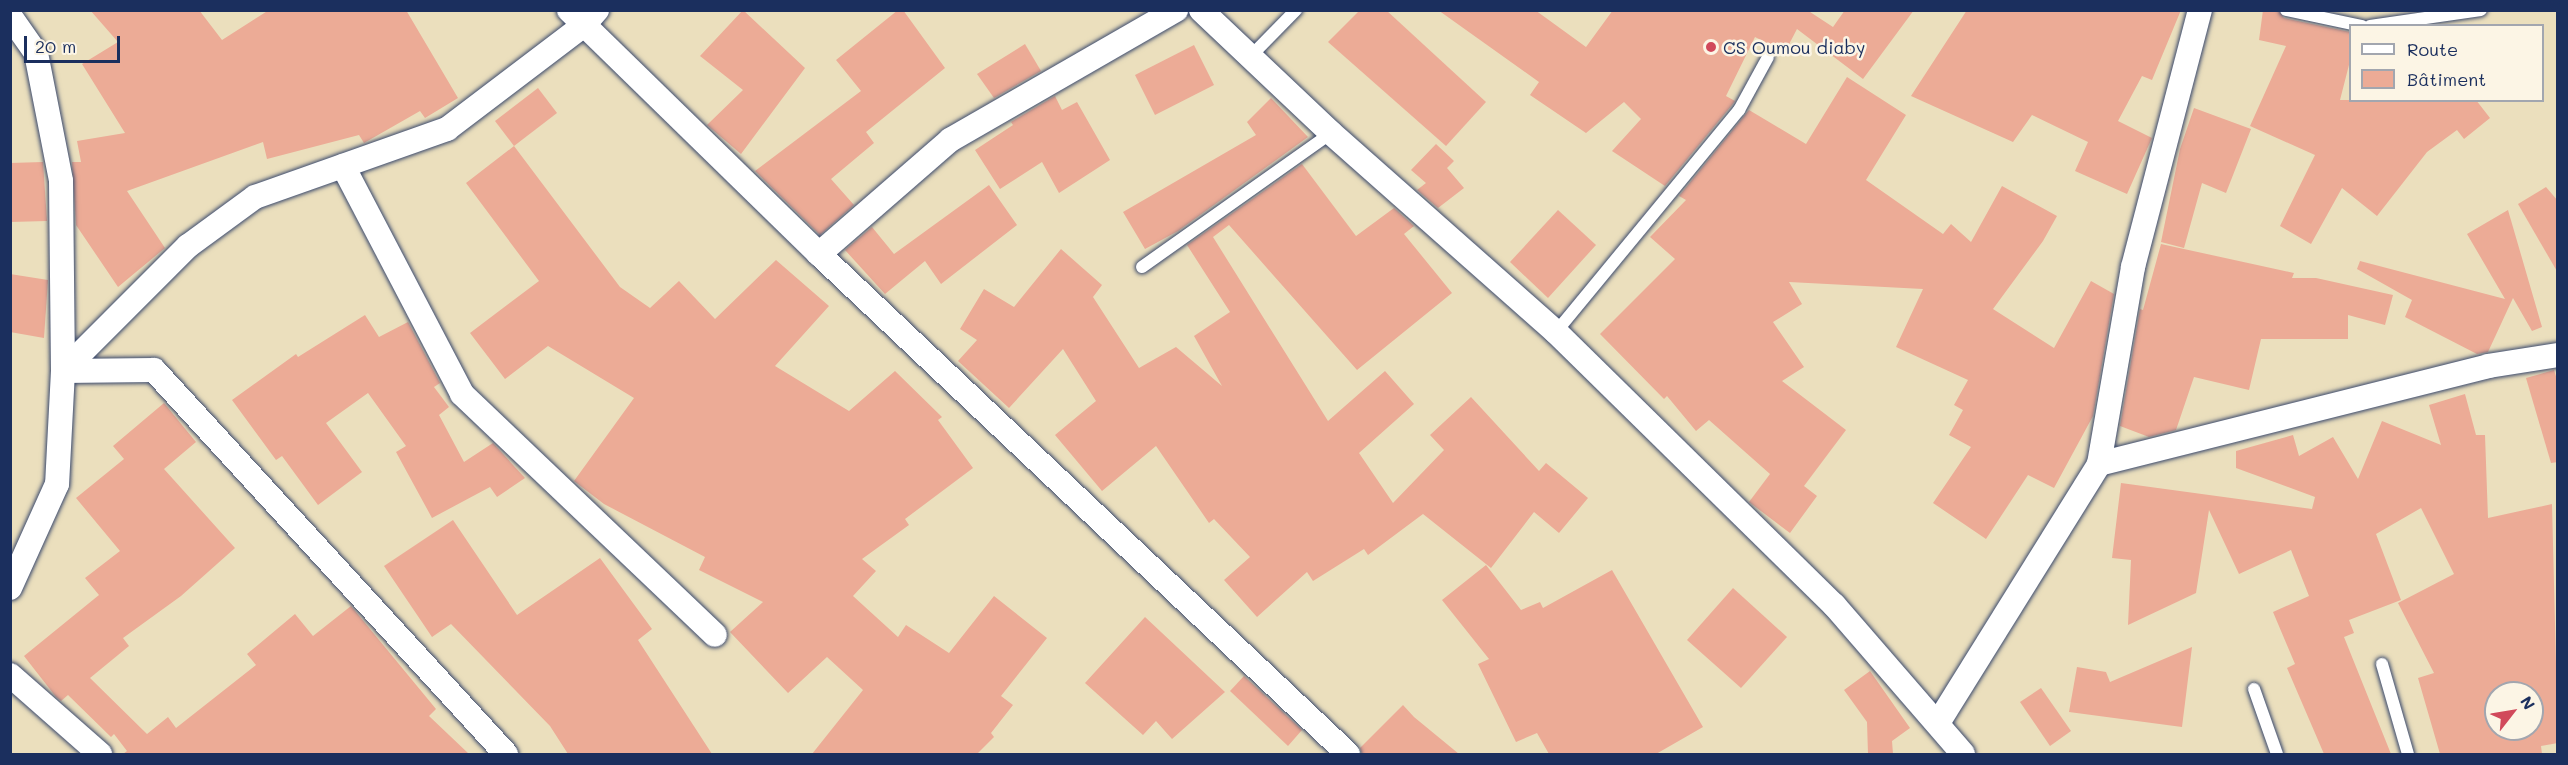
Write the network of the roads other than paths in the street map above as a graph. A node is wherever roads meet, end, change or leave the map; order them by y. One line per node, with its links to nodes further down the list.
1 (1176, 10): 15 (street)
2 (1201, 10): 11 (street)
3 (1296, 10): 11 (lane)
4 (2200, 10): 20 (street)
5 (2286, 10): 9 (lane)
6 (2481, 10): 10 (lane)
7 (583, 15): 14 (street); 15 (street)
8 (10, 16): 19 (street)
9 (2352, 24)
10 (2384, 24)
11 (1250, 57): 13 (street)
12 (1768, 57): 17 (lane)
13 (1332, 133): 16 (lane); 17 (street)
14 (343, 166): 19 (street); 22 (street)
15 (819, 255): 29 (street)
16 (1142, 267)
17 (1556, 332): 26 (street)
18 (2558, 355): 20 (street)
19 (63, 371): 21 (street); 28 (street)
20 (2099, 464): 26 (street)
21 (10, 588)
22 (715, 635)
23 (2382, 664): 32 (lane)
24 (10, 675): 27 (street)
25 (2254, 689): 31 (lane)
26 (1938, 723): 30 (street)
27 (100, 754)
28 (506, 754)
29 (1348, 754)
30 (1963, 754)
31 (2277, 754)
32 (2408, 754)

